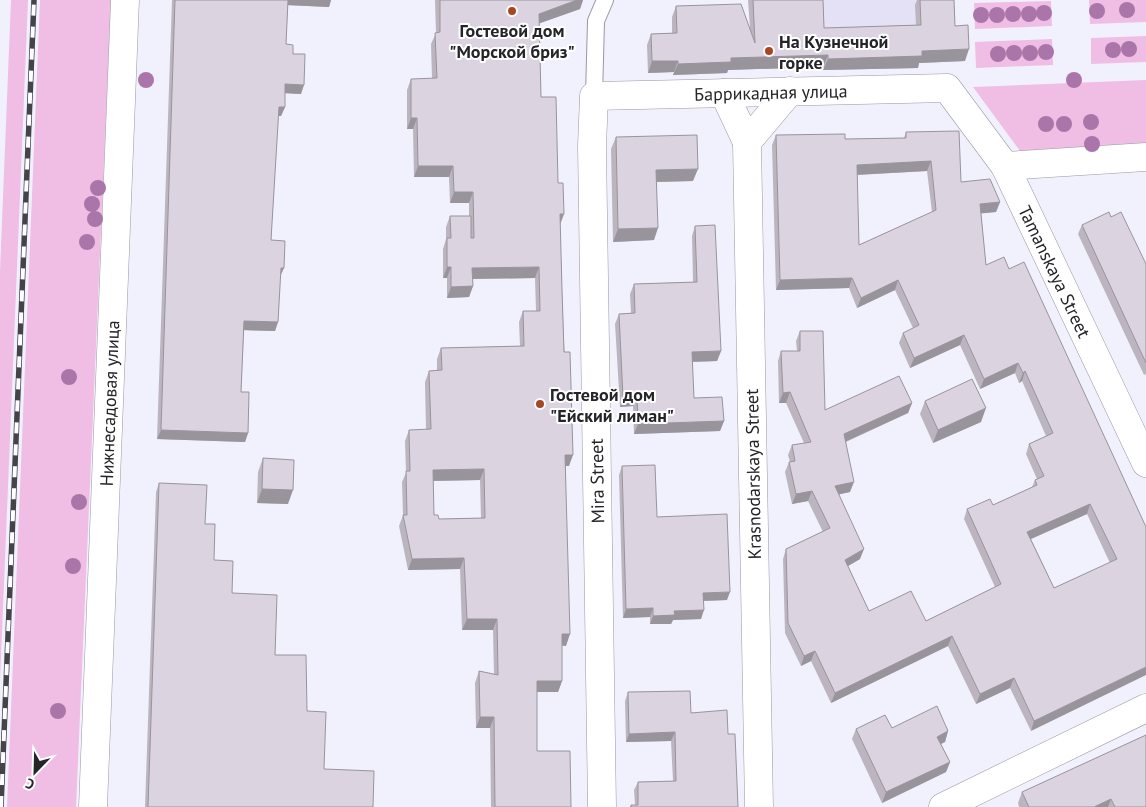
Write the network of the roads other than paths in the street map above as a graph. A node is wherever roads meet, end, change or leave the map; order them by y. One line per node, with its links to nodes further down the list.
1 (125, 0): 12 (street, Нижнесадовая улица)
2 (605, 0): 6 (lane)
3 (947, 88): 4 (street, Баррикадная улица); 9 (street, Tamanskaya Street)
4 (790, 92): 5 (street, Баррикадная улица); 7 (street)
5 (724, 93): 6 (street, Баррикадная улица); 7 (street, Krasnodarskaya Street)
6 (594, 96): 13 (street, Mira Street)
7 (747, 142): 14 (street, Krasnodarskaya Street)
8 (1146, 158): 9 (street)
9 (1005, 166): 10 (street, Tamanskaya Street)
10 (1146, 463)
11 (1146, 708): 15 (street)
12 (93, 807)
13 (602, 807)
14 (760, 807)
15 (943, 807)

